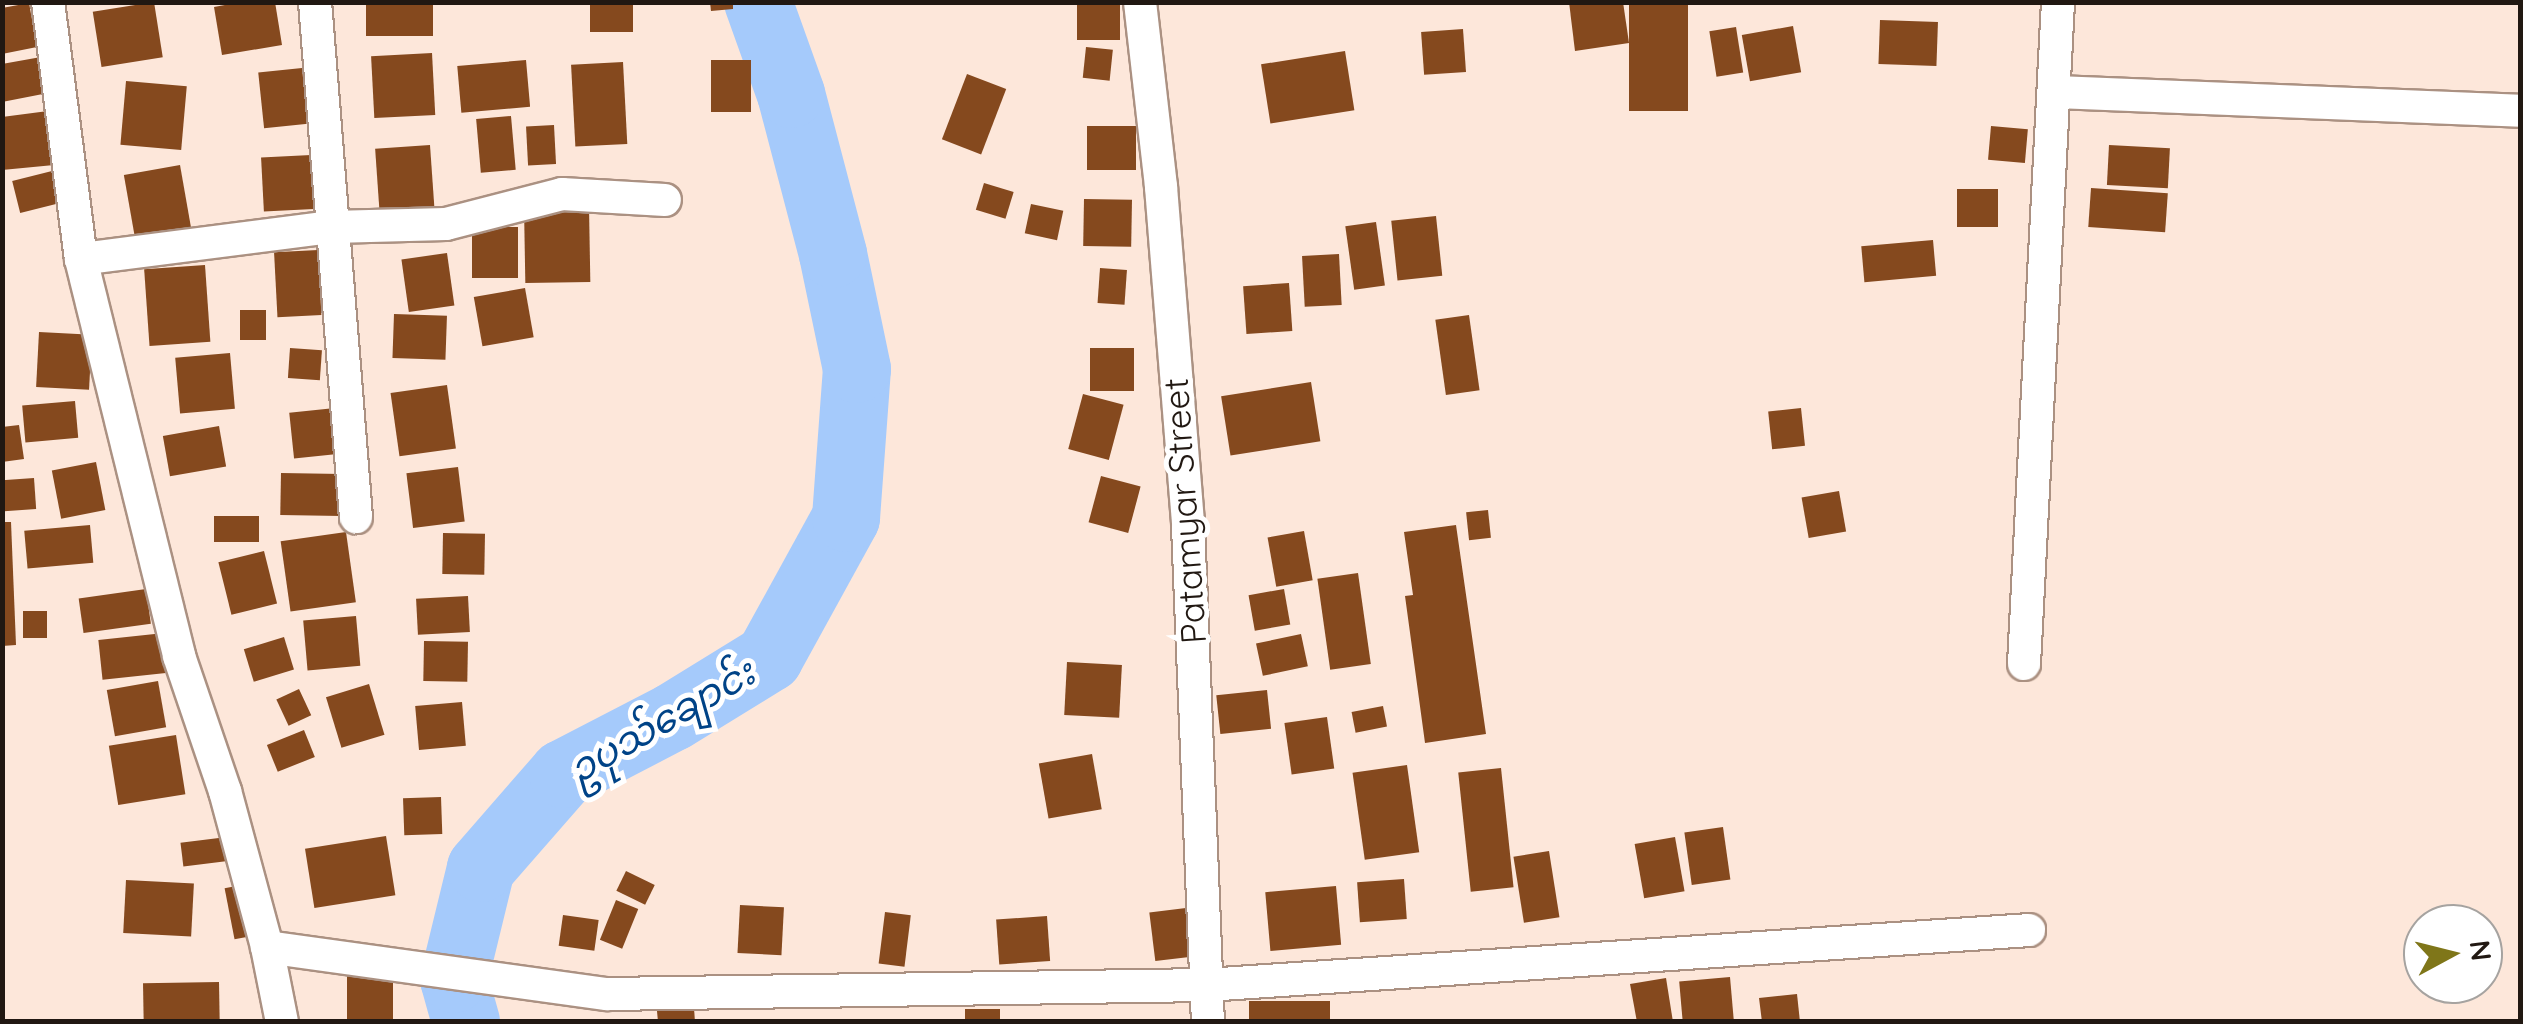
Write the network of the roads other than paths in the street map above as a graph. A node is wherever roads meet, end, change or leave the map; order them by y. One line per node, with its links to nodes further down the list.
1 (48, 2): 9 (street)
2 (315, 2): 8 (street)
3 (1140, 2): 14 (street, Patamyar Street)
4 (2058, 2): 5 (street)
5 (2054, 92): 6 (street); 11 (street)
6 (2520, 111)
7 (665, 200): 8 (street)
8 (332, 227): 9 (street); 10 (street)
9 (81, 259): 13 (street)
10 (356, 517)
11 (2024, 664)
12 (2029, 930): 14 (street)
13 (267, 947): 14 (street); 15 (street)
14 (1206, 985): 16 (street, Patamyar Street)
15 (282, 1022)
16 (1208, 1022)

